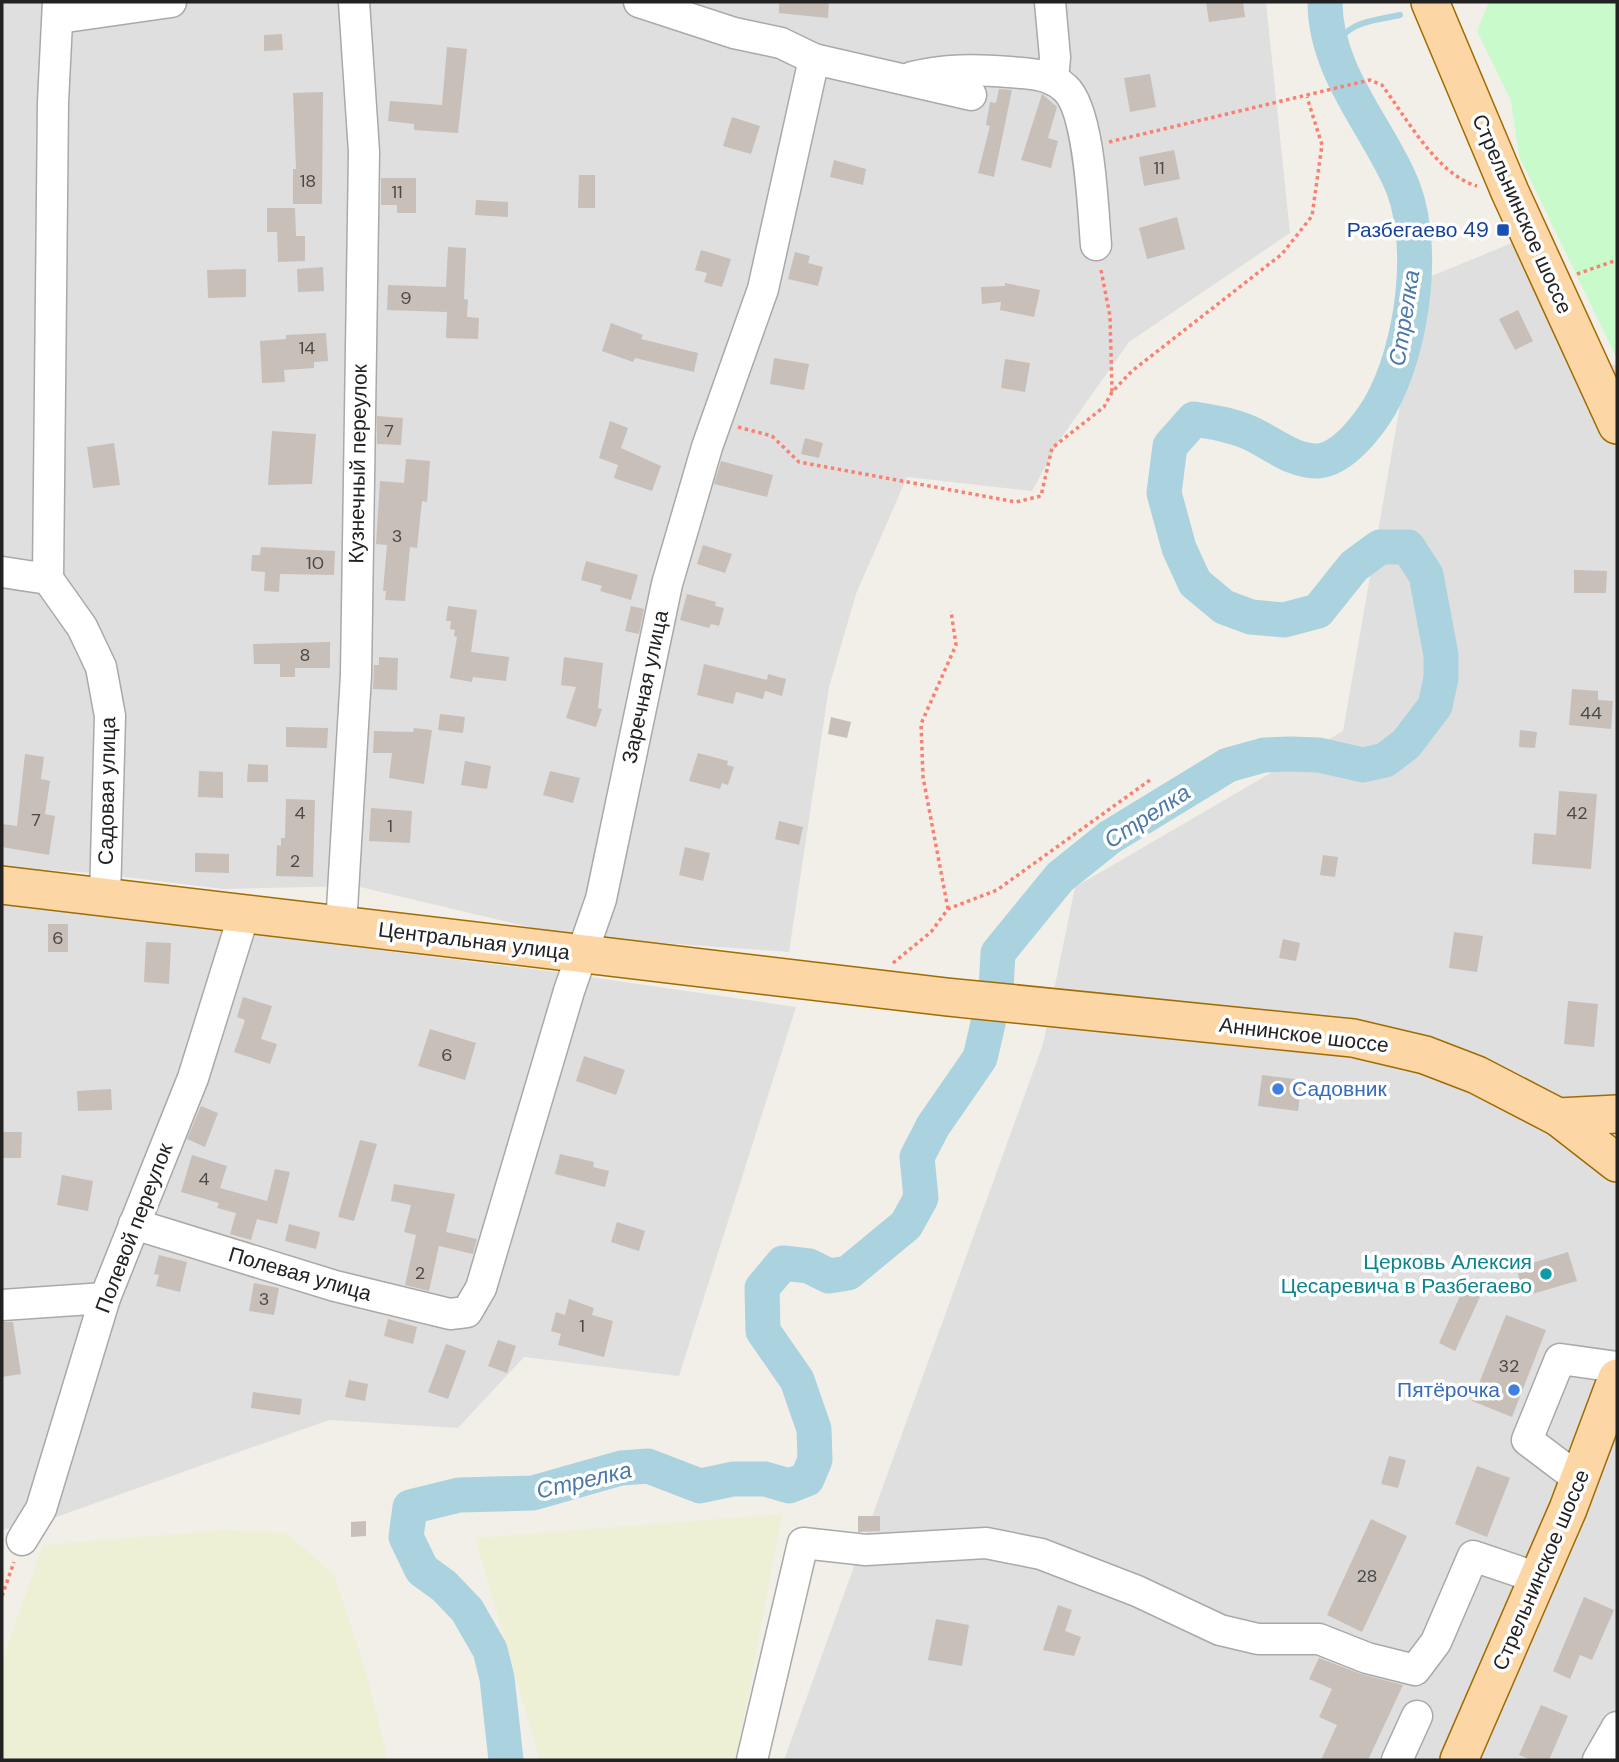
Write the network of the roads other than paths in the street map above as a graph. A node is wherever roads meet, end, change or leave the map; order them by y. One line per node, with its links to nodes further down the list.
1 (171, 2): 6 (street)
2 (354, 2): 19 (street, Кузнечный переулок)
3 (639, 2): 7 (street)
4 (1050, 2): 10 (street)
5 (1433, 3): 13 (main road, Стрельнинское шоссе)
6 (59, 10): 15 (street)
7 (676, 11): 8 (street)
8 (817, 60): 9 (street); 20 (street, Заречная улица)
9 (902, 79): 10 (street); 11 (street)
10 (1053, 80): 12 (street)
11 (971, 96)
12 (1096, 245)
13 (1617, 425)
14 (2, 572): 15 (street)
15 (48, 579): 17 (street, Садовая улица)
16 (2, 884): 17 (main road, Центральная улица)
17 (105, 898): 18 (main road, Центральная улица)
18 (244, 914): 19 (main road, Центральная улица); 25 (street, Полевой переулок)
19 (341, 926): 20 (main road, Центральная улица)
20 (585, 954): 21 (main road, Центральная улица); 28 (street, Заречная улица)
21 (1044, 1006): 23 (main road, Аннинское шоссе)
22 (1617, 1114): 23 (main road)
23 (1558, 1117): 24 (main road, Аннинское шоссе)
24 (1617, 1163)
25 (134, 1224): 26 (street, Полевой переулок); 28 (street, Полевая улица)
26 (106, 1298): 27 (street); 32 (street, Полевой переулок)
27 (2, 1305)
28 (467, 1312)
29 (1617, 1367): 31 (street)
30 (1617, 1378): 31 (main road, Стрельнинское шоссе)
31 (1580, 1480): 33 (main road, Стрельнинское шоссе)
32 (22, 1540)
33 (1538, 1578): 36 (street); 38 (main road, Стрельнинское шоссе)
34 (1417, 1716): 37 (street)
35 (1617, 1727): 39 (street)
36 (752, 1760)
37 (1397, 1760)
38 (1459, 1760)
39 (1598, 1760)

